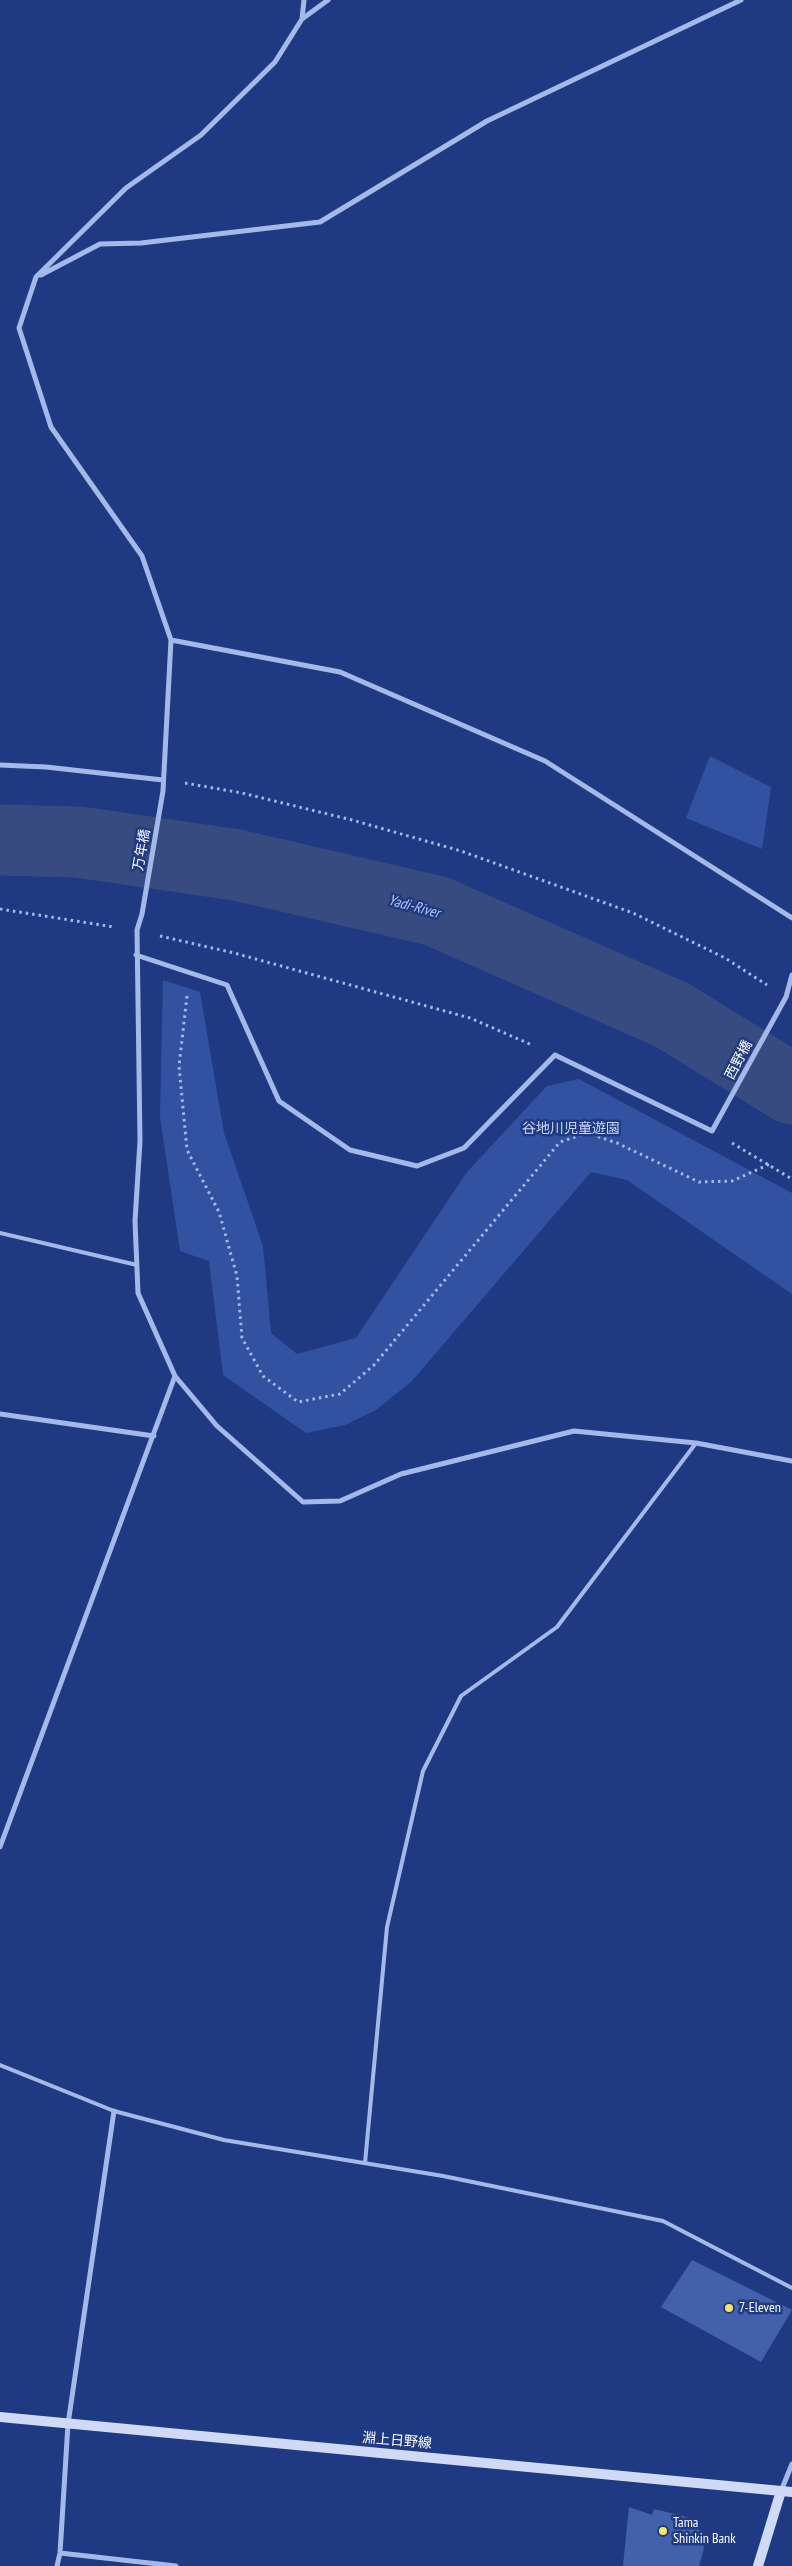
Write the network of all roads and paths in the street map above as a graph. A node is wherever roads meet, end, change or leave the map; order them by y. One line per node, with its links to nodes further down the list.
1 (304, 0): 4 (street)
2 (328, 0): 4 (street)
3 (741, 0): 5 (street)
4 (302, 19): 5 (street)
5 (36, 278): 6 (street)
6 (171, 640): 8 (street, 万年橋); 10 (street)
7 (0, 765): 8 (street)
8 (163, 780): 13 (street, 万年橋); 16 (path)
9 (0, 909): 11 (path)
10 (792, 918)
11 (69, 920)
12 (234, 953): 17 (path)
13 (136, 955): 14 (street); 22 (street, 万年橋)
14 (190, 973): 17 (street); 19 (path)
15 (792, 975): 16 (street, 西野橋)
16 (790, 999): 18 (street, 西野橋)
17 (556, 1055): 18 (street)
18 (712, 1131): 19 (path)
19 (770, 1164): 20 (path)
20 (792, 1179)
21 (0, 1233): 22 (lane)
22 (137, 1265): 23 (street, 万年橋)
23 (175, 1376): 25 (street); 26 (street, 万年橋)
24 (0, 1414): 25 (street)
25 (154, 1436): 28 (street)
26 (696, 1443): 27 (street, 万年橋); 31 (lane)
27 (792, 1461)
28 (0, 1847)
29 (0, 2065): 30 (lane)
30 (114, 2111): 31 (lane); 34 (street)
31 (365, 2163): 32 (lane)
32 (792, 2288)
33 (0, 2417): 34 (main road, 淵上日野線)
34 (68, 2424): 36 (main road, 淵上日野線); 38 (street)
35 (792, 2464): 36 (street)
36 (781, 2491): 37 (main road, 淵上日野線); 41 (main road)
37 (792, 2492)
38 (60, 2553): 39 (street); 40 (street)
39 (57, 2566)
40 (176, 2566)
41 (758, 2566)

